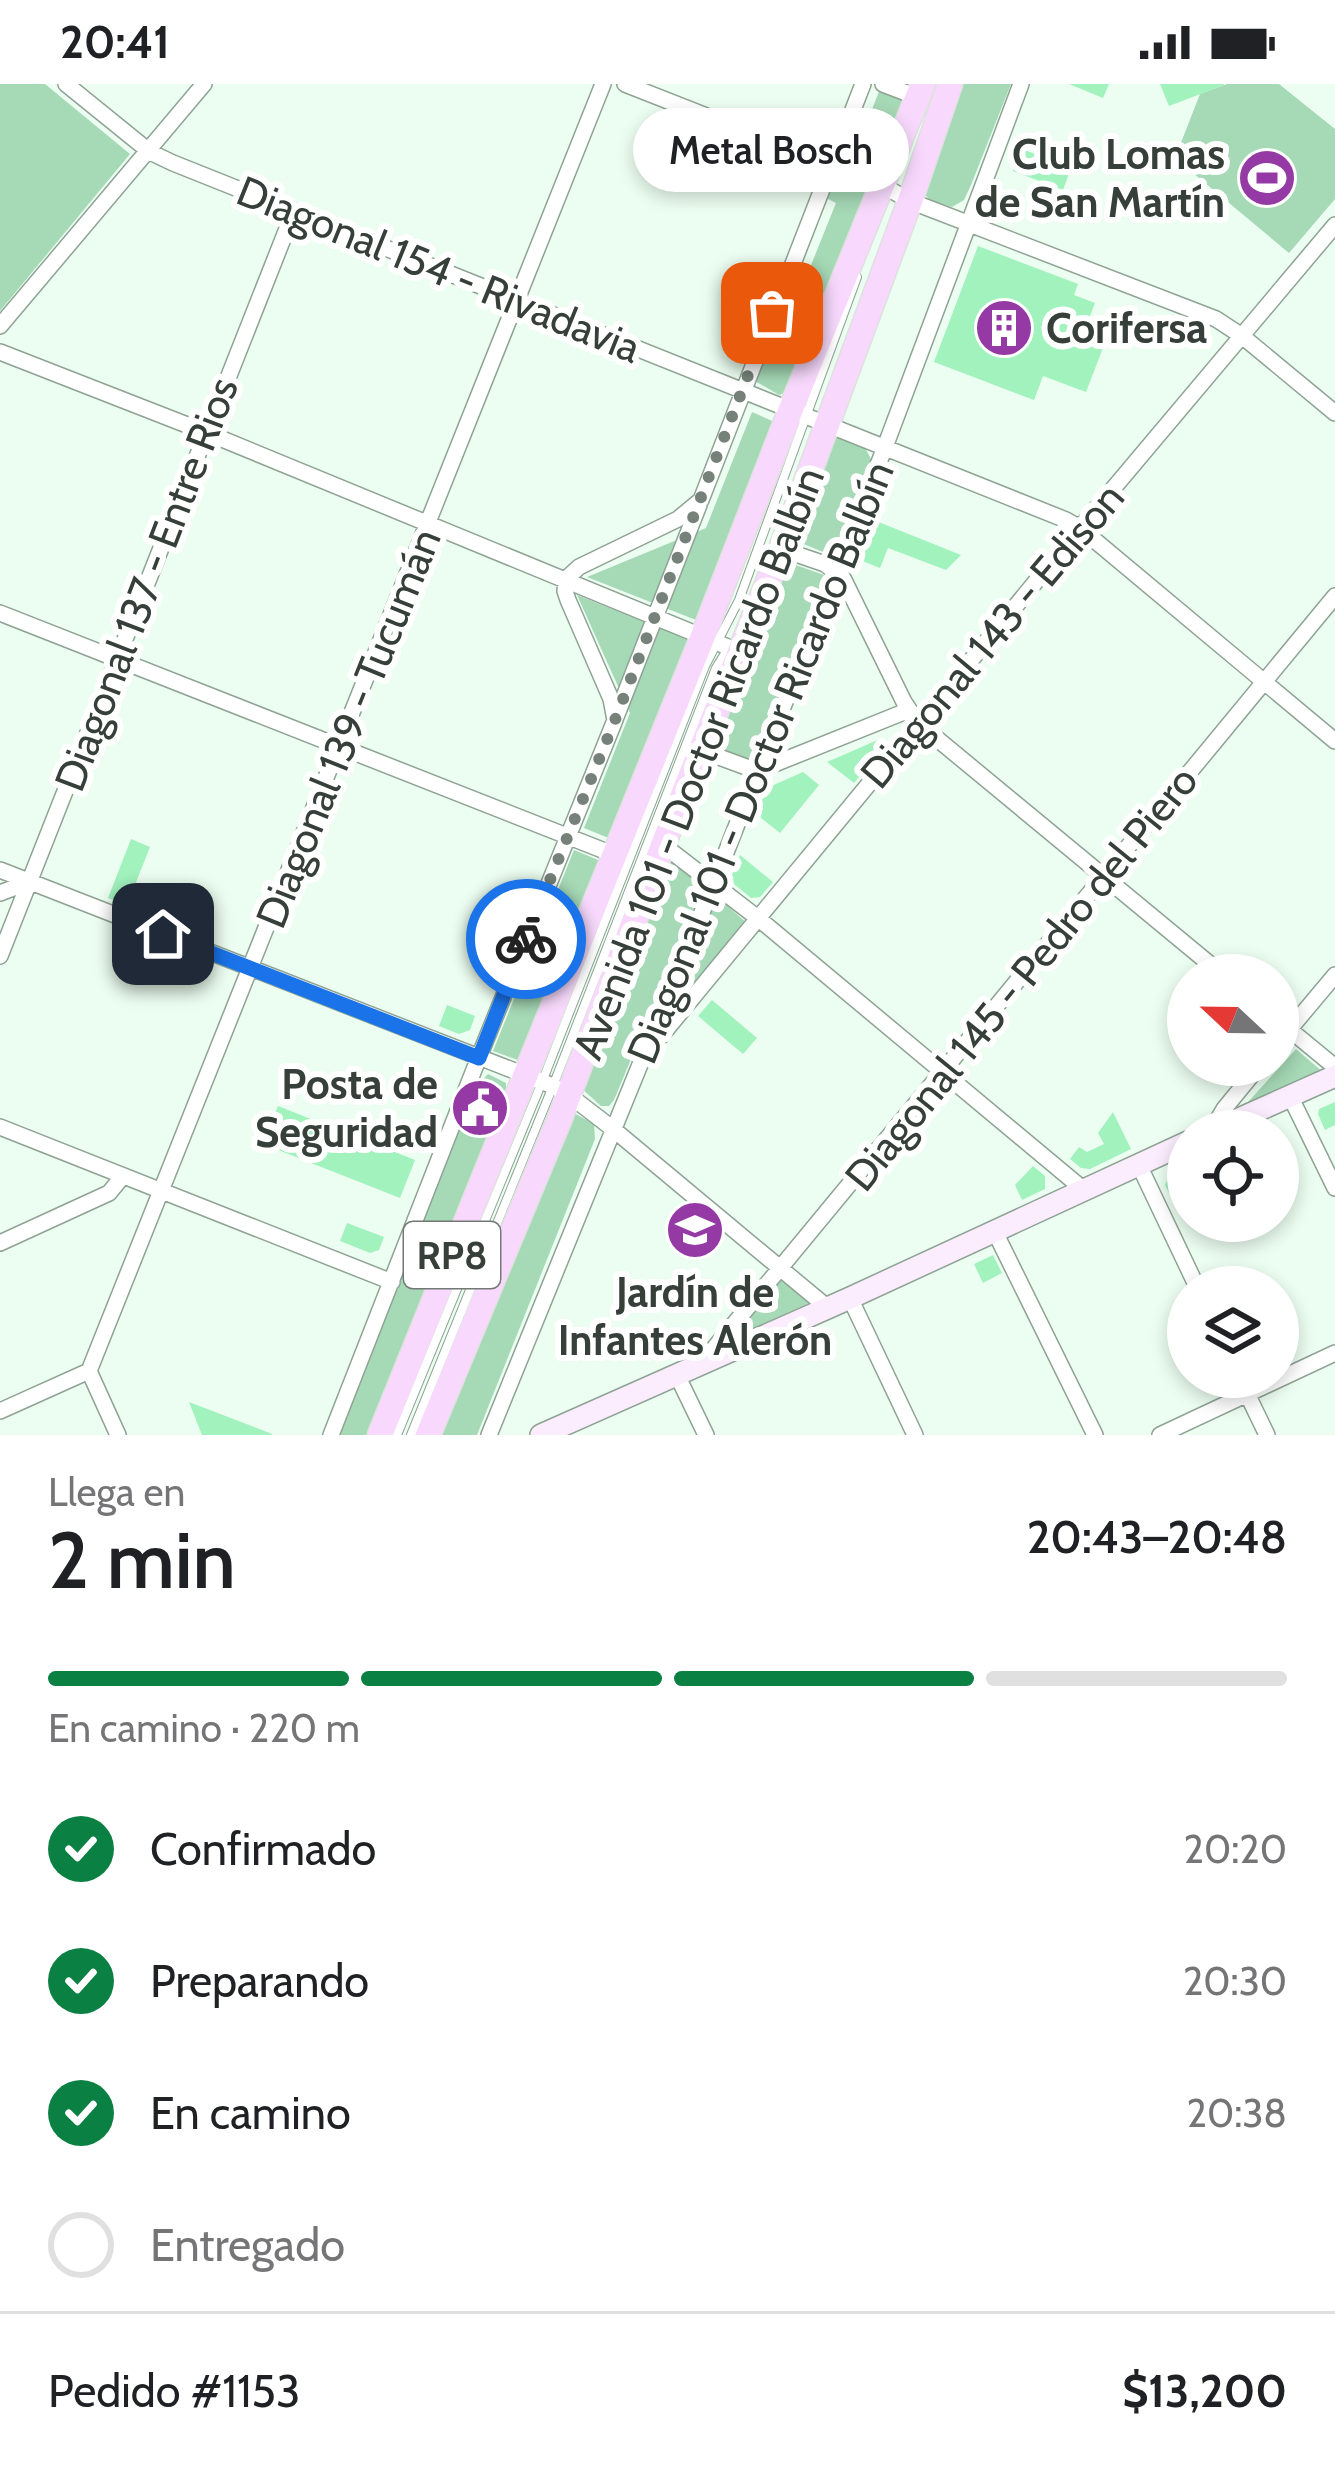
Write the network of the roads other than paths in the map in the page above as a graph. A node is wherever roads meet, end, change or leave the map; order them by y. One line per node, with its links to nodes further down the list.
1 (66, 84): 10 (street, Diagonal 154 - Rivadavia)
2 (205, 84): 10 (street)
3 (603, 84): 18 (street, Diagonal 139 - Tucumán)
4 (625, 84): 11 (street)
5 (863, 84): 11 (street)
6 (883, 84): 9 (street)
7 (947, 84): 12 (main road, Avenida 101 - Doctor Ricardo Balbín / RP8)
8 (1021, 84): 14 (street, Diagonal 101 - Doctor Ricardo Balbín)
9 (923, 88): 12 (main road, Avenida 101 - Doctor Ricardo Balbín / RP8)
10 (150, 152): 13 (street, Diagonal 154 - Rivadavia); 20 (street)
11 (832, 166): 12 (street); 22 (street)
12 (896, 193): 14 (street); 16 (lane); 19 (main road, Avenida 101 - Doctor Ricardo Balbín / RP8); 25 (lane); 27 (main road, Avenida 101 - Doctor Ricardo Balbín / RP8)
13 (294, 211): 18 (street, Diagonal 154 - Rivadavia); 28 (street, Diagonal 137 - Entre Rios)
14 (969, 223): 21 (street); 29 (street, Diagonal 101 - Doctor Ricardo Balbín)
15 (1335, 225): 21 (street, Diagonal 143 - Edison)
16 (867, 250)
17 (860, 271): 27 (lane)
18 (518, 299): 24 (street, Diagonal 154 - Rivadavia); 31 (street, Diagonal 139 - Tucumán)
19 (832, 307): 22 (main road); 27 (main road, Avenida 101 - Doctor Ricardo Balbín / RP8)
20 (0, 326)
21 (1243, 336): 26 (street); 32 (street, Diagonal 143 - Edison)
22 (758, 350): 24 (street)
23 (0, 352): 28 (street)
24 (742, 389): 27 (street, Diagonal 154 - Rivadavia); 30 (street)
25 (825, 399)
26 (1335, 413)
27 (810, 418): 29 (street, Diagonal 154 - Rivadavia); 33 (main road, Avenida 101 - Doctor Ricardo Balbín / RP8); 39 (main road, Avenida 101 - Doctor Ricardo Balbín / RP8)
28 (206, 432): 31 (street); 40 (street, Diagonal 137 - Entre Rios)
29 (885, 447): 32 (street, Diagonal 154 - Rivadavia); 34 (street, Diagonal 101 - Doctor Ricardo Balbín)
30 (701, 500): 35 (street); 38 (street)
31 (429, 524): 35 (street); 45 (street, Diagonal 139 - Tucumán)
32 (1080, 528): 41 (street, Diagonal 154 - Rivadavia); 42 (street, Diagonal 143 - Edison)
33 (782, 549): 34 (street); 39 (main road, Avenida 101 - Doctor Ricardo Balbín / RP8)
34 (837, 572): 42 (street); 47 (street, Diagonal 101 - Doctor Ricardo Balbín)
35 (566, 579): 38 (street); 43 (street)
36 (1335, 596): 41 (street, Diagonal 145 - Pedro del Piero)
37 (0, 613): 40 (street)
38 (655, 616): 39 (street); 43 (street)
39 (722, 644): 46 (main road, Avenida 101 - Doctor Ricardo Balbín / RP8); 50 (main road, Avenida 101 - Doctor Ricardo Balbín / RP8); 68 (lane)
40 (117, 658): 45 (street); 53 (street, Diagonal 137 - Entre Rios)
41 (1263, 682): 44 (street, Diagonal 154 - Rivadavia); 52 (street, Diagonal 145 - Pedro del Piero)
42 (913, 717): 47 (street); 52 (street); 56 (street, Diagonal 143 - Edison)
43 (615, 720): 48 (street)
44 (1335, 741)
45 (341, 746): 48 (street); 59 (street, Diagonal 139 - Tucumán)
46 (700, 750): 47 (street); 49 (main road, Avenida 101 - Doctor Ricardo Balbín / RP8)
47 (757, 770): 54 (street, Diagonal 101 - Doctor Ricardo Balbín)
48 (568, 834): 50 (street); 64 (street)
49 (663, 845): 54 (street); 68 (main road, Avenida 101 - Doctor Ricardo Balbín / RP8)
50 (615, 855): 68 (main road, Avenida 101 - Doctor Ricardo Balbín / RP8)
51 (0, 870): 53 (street)
52 (1104, 878): 57 (street); 66 (street, Diagonal 145 - Pedro del Piero)
53 (29, 882): 55 (street); 58 (street, Diagonal 137 - Entre Rios); 59 (street)
54 (715, 883): 56 (street); 63 (street, Diagonal 101 - Doctor Ricardo Balbín)
55 (0, 893)
56 (759, 920): 63 (street, Diagonal 143 - Edison); 66 (street)
57 (1197, 954)
58 (0, 956)
59 (252, 968): 64 (street); 80 (street, Diagonal 139 - Tucumán)
60 (1335, 975): 61 (street)
61 (1299, 1013)
62 (1299, 1043): 65 (street)
63 (649, 1045): 74 (street, Diagonal 101 - Doctor Ricardo Balbín)
64 (479, 1058): 68 (street); 85 (street)
65 (1335, 1067)
66 (944, 1072): 79 (street); 84 (street, Diagonal 145 - Pedro del Piero)
67 (1335, 1076): 70 (main road)
68 (547, 1084): 74 (street); 98 (main road, Avenida 101 - Doctor Ricardo Balbín / RP8); 99 (lane); 100 (lane); 101 (main road, Avenida 101 - Doctor Ricardo Balbín / RP8)
69 (1243, 1086): 71 (street)
70 (1290, 1096): 72 (main road); 78 (street)
71 (1223, 1110)
72 (1258, 1110)
73 (0, 1127): 77 (street)
74 (614, 1130): 84 (street); 102 (street, Diagonal 101 - Doctor Ricardo Balbín)
75 (1167, 1152): 76 (main road)
76 (1139, 1165): 79 (main road); 83 (street)
77 (123, 1176): 80 (street); 82 (street)
78 (1335, 1188)
79 (1084, 1190): 81 (main road)
80 (163, 1192): 85 (street); 91 (street, Diagonal 139 - Tucumán)
81 (995, 1232): 86 (main road); 106 (street)
82 (0, 1243)
83 (1187, 1266)
84 (781, 1268): 87 (street); 89 (street, Diagonal 145 - Pedro del Piero)
85 (392, 1282): 97 (street)
86 (850, 1298): 87 (main road); 105 (street)
87 (828, 1308): 89 (main road)
88 (1335, 1353): 90 (street)
89 (708, 1360): 92 (main road)
90 (1299, 1370)
91 (89, 1371): 95 (street); 96 (street)
92 (676, 1375): 103 (main road); 104 (street)
93 (1239, 1398): 107 (street)
94 (1249, 1398): 108 (street)
95 (0, 1411)
96 (118, 1435)
97 (332, 1435)
98 (380, 1435)
99 (397, 1435)
100 (411, 1435)
101 (428, 1435)
102 (489, 1435)
103 (541, 1435)
104 (706, 1435)
105 (915, 1435)
106 (1095, 1435)
107 (1160, 1435)
108 (1267, 1435)

